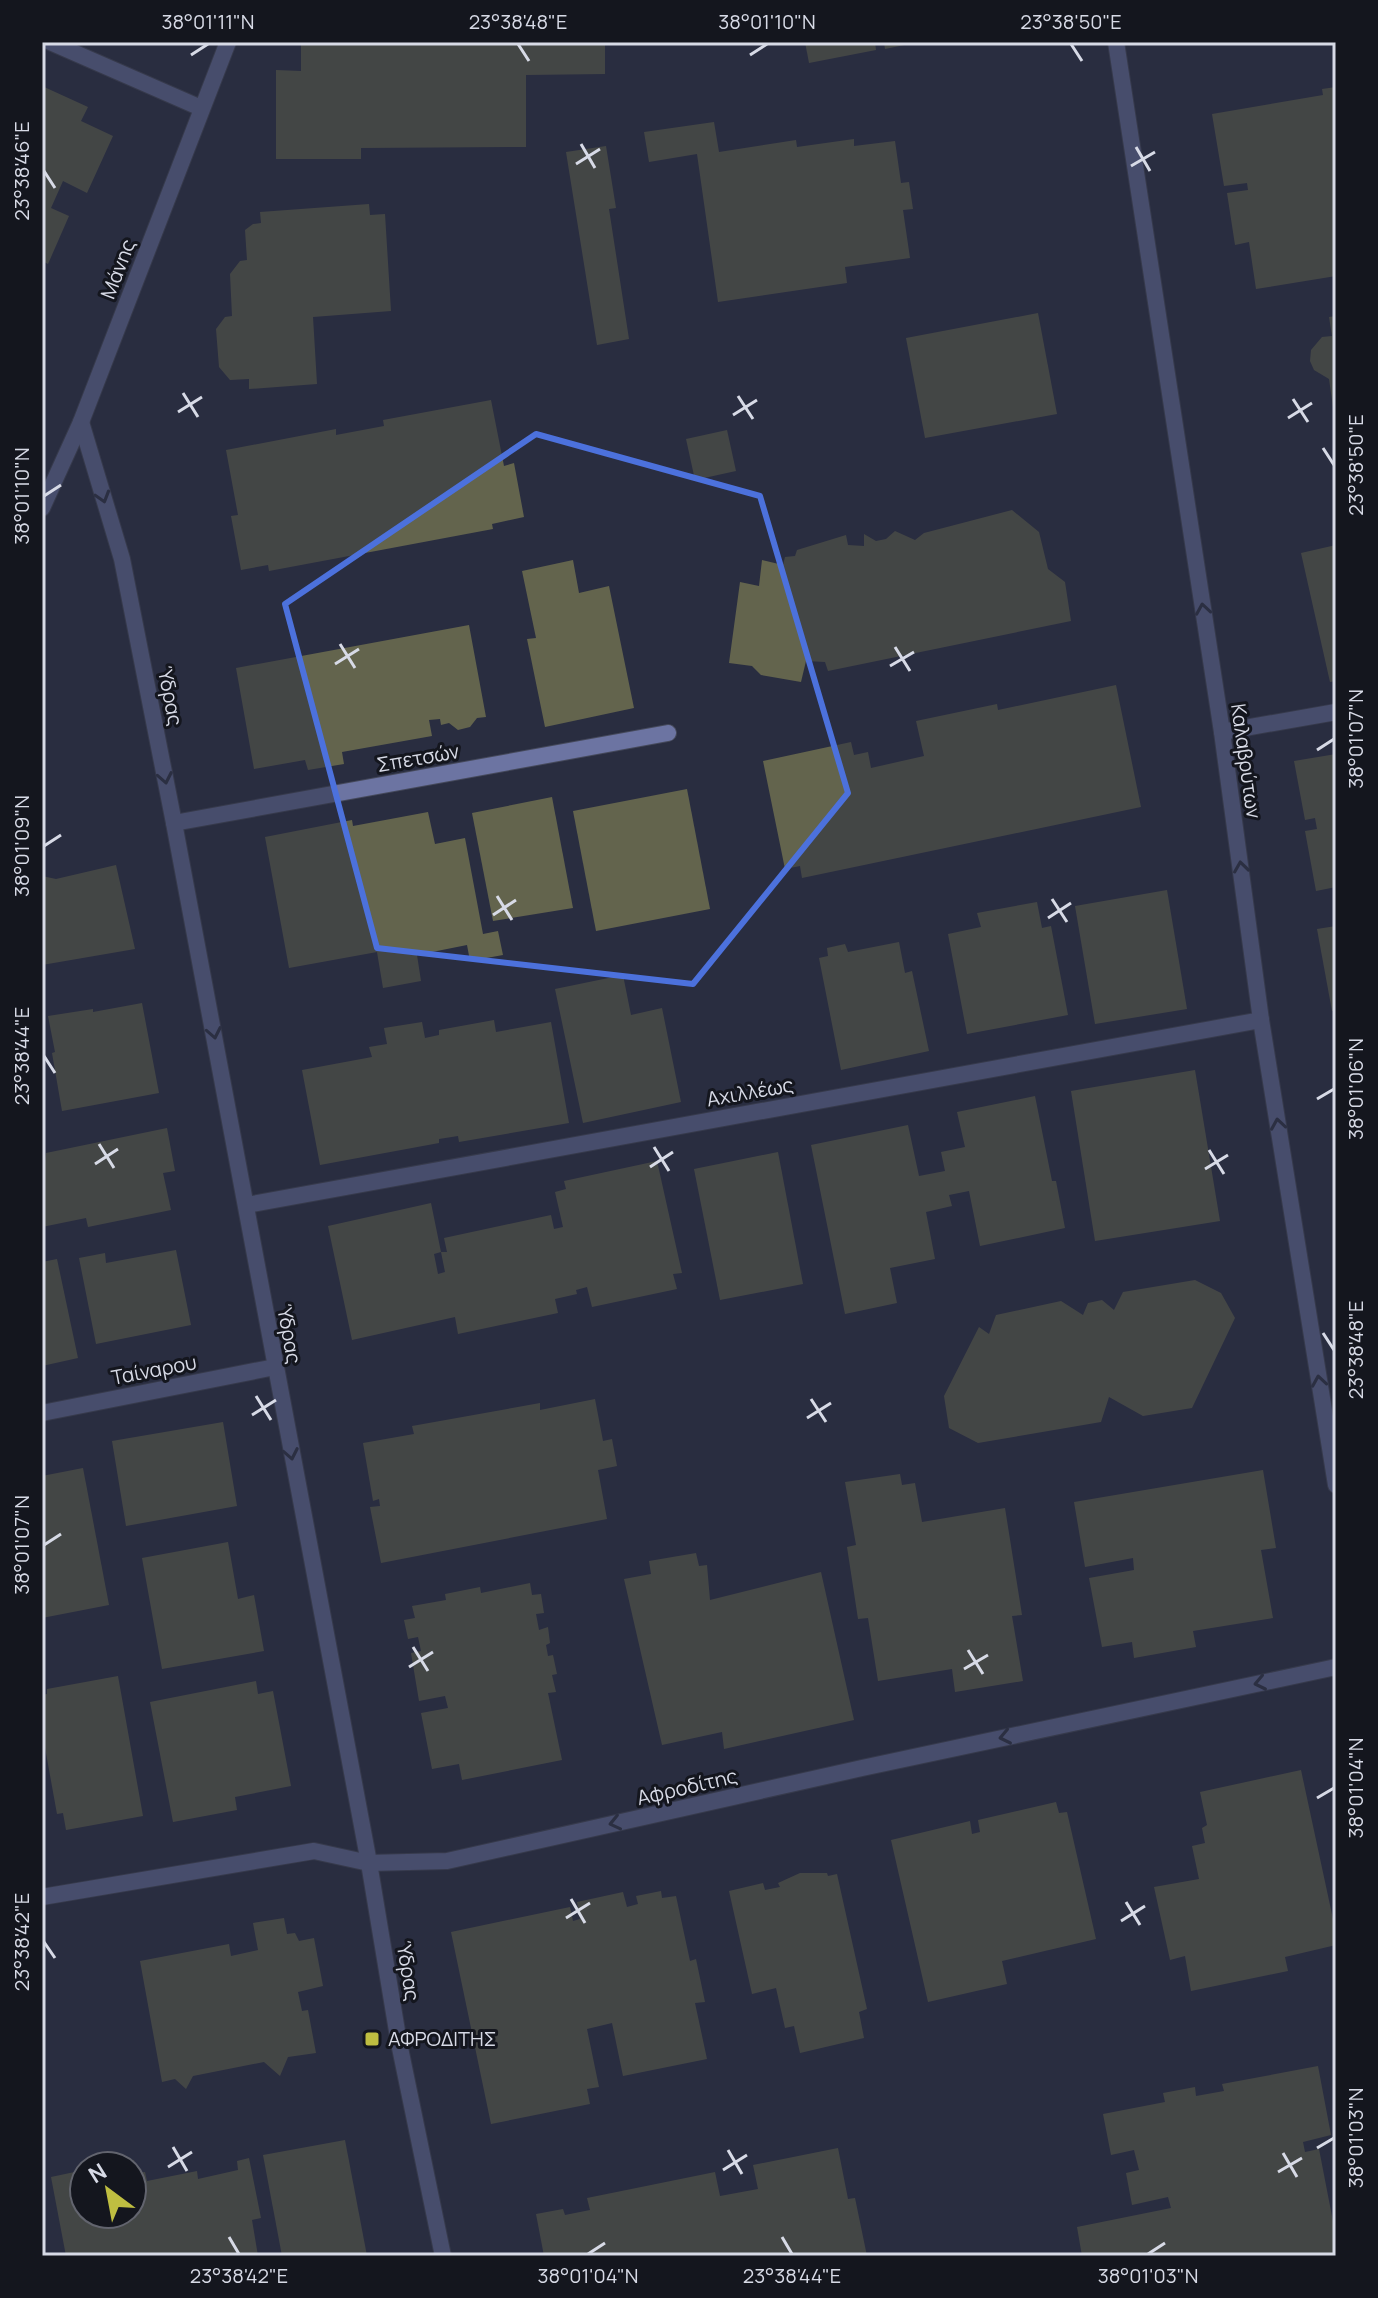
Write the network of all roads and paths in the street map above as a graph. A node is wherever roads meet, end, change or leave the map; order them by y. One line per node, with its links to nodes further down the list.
1 (50, 42): 4 (street)
2 (228, 42): 4 (street, Μάνης)
3 (1120, 43): 8 (street, Καλαβρύτων, one-way to 3)
4 (201, 108): 5 (street, Μάνης)
5 (81, 422): 6 (street, Μάνης); 10 (street, Ύδρας, one-way to 10)
6 (42, 508)
7 (1336, 712): 8 (street)
8 (1222, 732): 11 (street, Καλαβρύτων, one-way to 8)
9 (668, 733): 10 (street, Σπετσών)
10 (174, 823): 12 (street, Ύδρας, one-way to 12)
11 (1261, 1020): 12 (street, Αχιλλέως); 15 (street, Καλαβρύτων, one-way to 11)
12 (247, 1205): 13 (street, Ύδρας)
13 (275, 1367): 14 (street, Ταίναρου); 17 (street, Ύδρας, one-way to 17)
14 (42, 1413)
15 (1336, 1485)
16 (1336, 1667): 17 (street, Αφροδίτης, one-way to 17)
17 (369, 1863): 18 (street, Αφροδίτης); 19 (street, Ύδρας)
18 (42, 1897)
19 (443, 2256)

